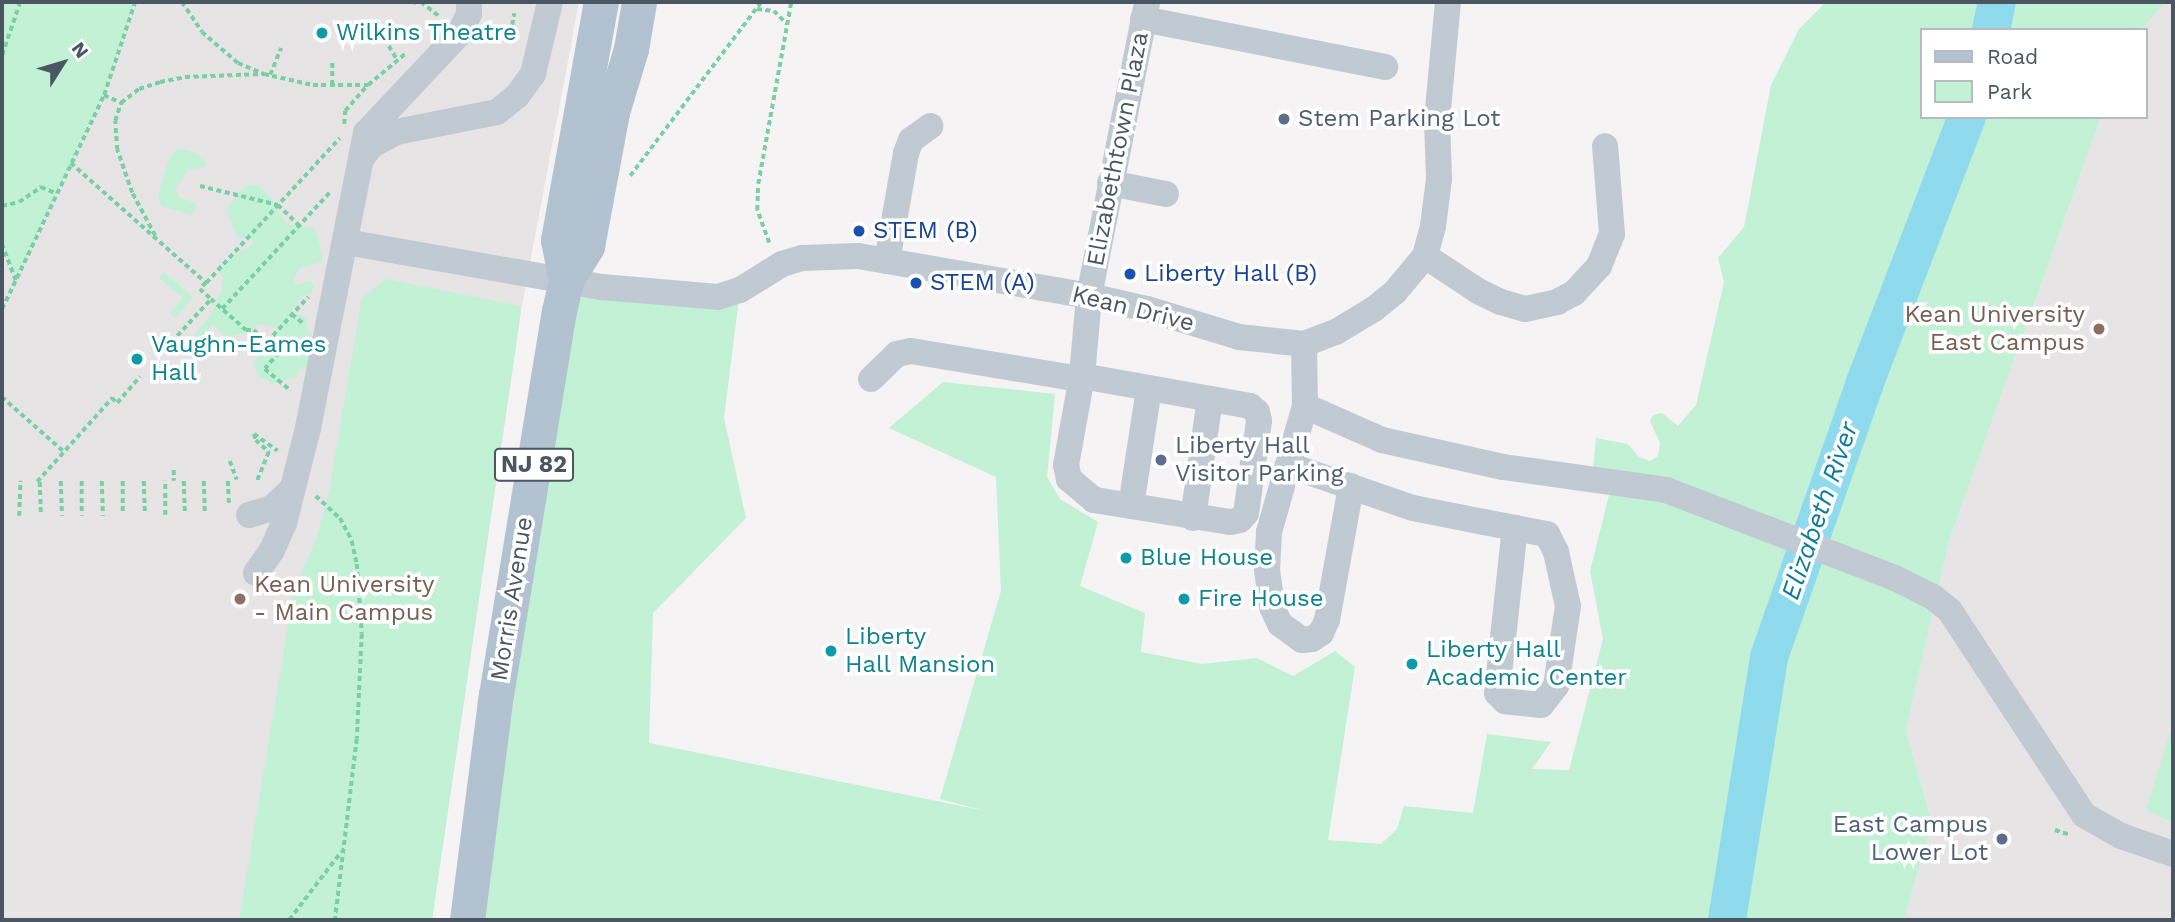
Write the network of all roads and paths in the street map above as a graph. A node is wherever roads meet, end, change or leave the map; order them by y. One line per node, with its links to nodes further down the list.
1 (20, 2): 20 (path)
2 (135, 2): 27 (path)
3 (182, 2): 24 (path)
4 (421, 2): 15 (path)
5 (469, 2): 33 (street)
6 (550, 2): 33 (street)
7 (601, 2): 50 (main road, Morris Avenue / NJ 82)
8 (639, 2): 50 (main road, Morris Avenue / NJ 82)
9 (761, 2): 12 (path)
10 (791, 2): 16 (path)
11 (1448, 2): 47 (street, Kean Drive)
12 (755, 9): 16 (path); 34 (path)
13 (1145, 10): 23 (street); 35 (street, Elizabethtown Plaza)
14 (514, 13): 17 (path)
15 (442, 19)
16 (787, 24): 46 (path)
17 (509, 42)
18 (389, 46): 21 (path)
19 (281, 48): 24 (path)
20 (2, 55)
21 (398, 61)
22 (332, 62): 25 (path)
23 (1385, 68)
24 (267, 75): 25 (path); 28 (path)
25 (332, 85): 26 (path)
26 (368, 85)
27 (104, 95): 28 (path); 32 (path)
28 (121, 103): 43 (path)
29 (930, 127): 48 (street)
30 (341, 137): 40 (path)
31 (1605, 145): 47 (street)
32 (71, 163): 38 (path); 43 (path)
33 (358, 163): 44 (street)
34 (628, 178)
35 (1110, 183): 39 (street); 53 (street, Elizabethtown Plaza)
36 (200, 186): 40 (path)
37 (331, 191): 42 (path)
38 (55, 193): 41 (path); 49 (path)
39 (1166, 194)
40 (278, 205): 42 (path); 51 (path)
41 (2, 206)
42 (299, 225): 56 (path)
43 (157, 240): 51 (path)
44 (346, 242): 50 (street, Kean Drive); 89 (street)
45 (2, 244): 49 (path)
46 (772, 249)
47 (1425, 256): 61 (street, Kean Drive)
48 (887, 261): 50 (street, Kean Drive); 53 (street, Kean Drive)
49 (16, 280): 55 (path)
50 (566, 280): 111 (main road, Morris Avenue / NJ 82)
51 (206, 283): 54 (path)
52 (315, 290): 57 (path)
53 (1089, 296): 61 (street, Kean Drive); 63 (street, Elizabethtown Plaza)
54 (211, 299): 56 (path); 59 (path)
55 (2, 309)
56 (222, 309): 60 (path)
57 (292, 314): 58 (path); 60 (path)
58 (310, 329)
59 (177, 336)
60 (267, 342): 67 (path)
61 (1304, 344): 69 (street)
62 (140, 377): 70 (path)
63 (1082, 377): 64 (street); 65 (street); 90 (street, Elizabethtown Plaza)
64 (871, 379)
65 (1149, 388): 68 (street); 90 (street)
66 (2, 397): 70 (path)
67 (298, 398)
68 (1210, 399): 102 (street); 102 (street)
69 (1305, 406): 73 (street); 108 (street)
70 (63, 451): 98 (path)
71 (285, 457): 87 (path)
72 (230, 461): 75 (path)
73 (1288, 465): 88 (street); 88 (street)
74 (174, 470): 83 (path)
75 (237, 480)
76 (20, 481): 97 (path)
77 (61, 481): 99 (path)
78 (82, 481): 100 (path)
79 (102, 481): 101 (path)
80 (123, 481): 91 (path)
81 (144, 481): 92 (path)
82 (165, 481): 93 (path)
83 (174, 481)
84 (184, 481): 94 (path)
85 (204, 481): 95 (path)
86 (228, 481): 96 (path)
87 (257, 482)
88 (1350, 486): 103 (street)
89 (304, 493): 96 (street); 104 (street); 107 (path)
90 (1131, 506): 102 (street)
91 (124, 515)
92 (145, 515)
93 (165, 515)
94 (185, 515)
95 (205, 515)
96 (239, 515)
97 (19, 516)
98 (41, 516)
99 (62, 516)
100 (82, 516)
101 (103, 516)
102 (1193, 518)
103 (1515, 528): 103 (street)
104 (256, 573)
105 (2055, 831): 106 (path)
106 (2078, 838)
107 (342, 850): 109 (path); 110 (path)
108 (2173, 854)
109 (289, 920)
110 (335, 920)
111 (467, 920)

